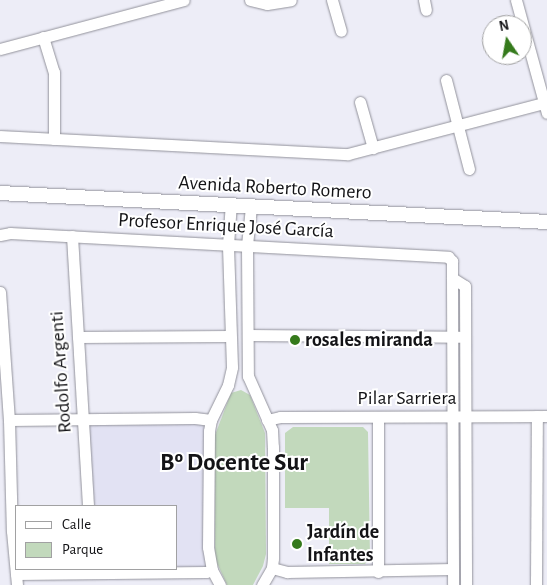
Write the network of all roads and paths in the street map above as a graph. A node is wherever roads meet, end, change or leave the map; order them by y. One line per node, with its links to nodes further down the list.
1 (184, 0): 7 (street)
2 (250, 0): 3 (street)
3 (291, 0)
4 (332, 0): 6 (street)
5 (516, 0): 11 (street)
6 (341, 31)
7 (43, 37): 8 (street); 14 (street)
8 (0, 49)
9 (446, 80): 12 (street)
10 (360, 102): 15 (street)
11 (546, 108): 12 (street)
12 (458, 126): 15 (street); 16 (street)
13 (0, 136): 14 (street)
14 (54, 139): 15 (street)
15 (373, 148)
16 (469, 168)
17 (0, 193): 18 (main road, Avenida Roberto Romero)
18 (231, 206): 19 (main road, Avenida Roberto Romero); 23 (street)
19 (251, 207): 20 (main road, Avenida Roberto Romero); 24 (street)
20 (547, 222)
21 (2, 235): 22 (street, Profesor Enrique José García)
22 (72, 236): 23 (street, Profesor Enrique José García); 28 (street, Rodolfo Argenti)
23 (228, 245): 24 (street, Profesor Enrique José García); 29 (street)
24 (247, 246): 25 (street, Profesor Enrique José García); 27 (street)
25 (452, 278): 30 (street); 31 (street)
26 (0, 292): 37 (street)
27 (248, 335): 30 (street); 32 (street)
28 (78, 336): 29 (street); 38 (street, Rodolfo Argenti)
29 (230, 336): 33 (street)
30 (452, 337): 31 (street); 34 (street)
31 (465, 338): 34 (street)
32 (248, 376): 33 (street); 40 (street)
33 (231, 378): 39 (street)
34 (459, 416): 35 (street, Pilar Sarriera); 36 (street, Pilar Sarriera); 47 (street); 55 (street)
35 (542, 416): 56 (street)
36 (378, 417): 40 (street, Pilar Sarriera); 50 (street)
37 (9, 420): 38 (street); 41 (street)
38 (83, 420): 39 (street); 42 (street, Rodolfo Argenti)
39 (211, 420): 48 (street)
40 (267, 420): 46 (street)
41 (5, 450): 43 (street)
42 (88, 505)
43 (12, 530): 44 (street); 45 (street)
44 (0, 532)
45 (15, 567)
46 (272, 568): 50 (street); 53 (street)
47 (453, 569): 50 (street); 54 (street)
48 (212, 570): 49 (street); 52 (street)
49 (91, 571): 51 (street)
50 (378, 572)
51 (16, 579)
52 (220, 585)
53 (262, 585)
54 (454, 585)
55 (466, 585)
56 (536, 585)

